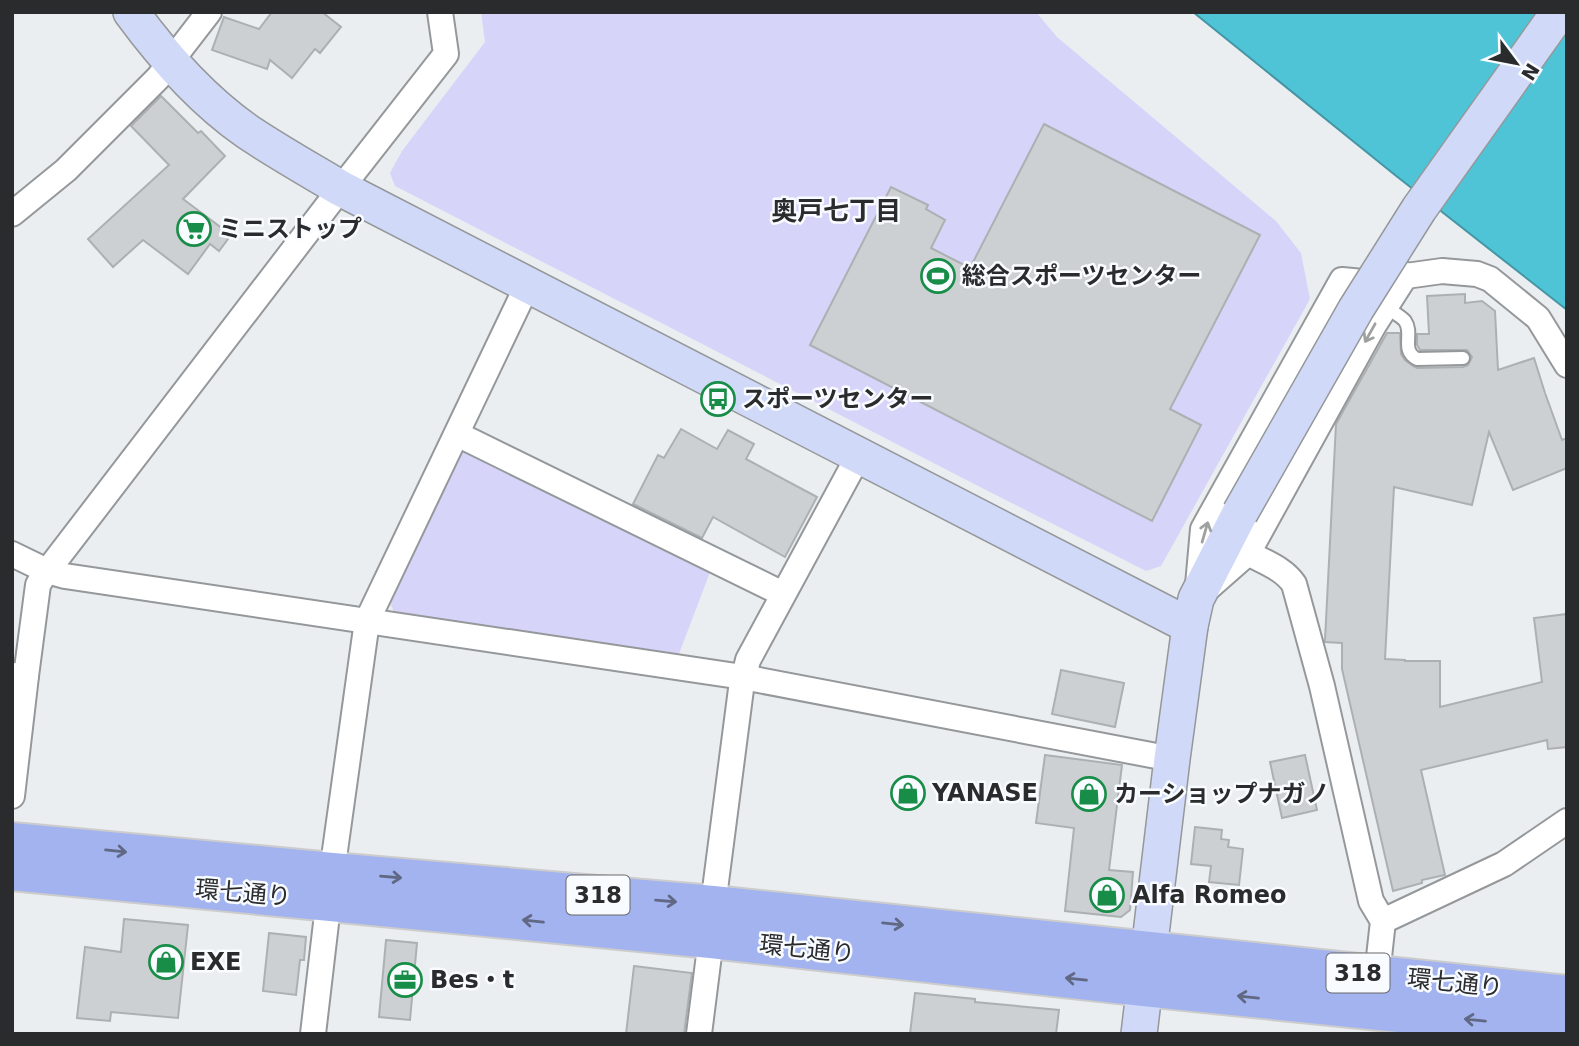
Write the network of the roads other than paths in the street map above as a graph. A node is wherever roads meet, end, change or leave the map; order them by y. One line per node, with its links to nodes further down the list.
1 (131, 12): 5 (street)
2 (209, 12): 5 (street)
3 (440, 12): 6 (street)
4 (1559, 12): 19 (street, bridge)
5 (170, 62): 6 (street); 7 (street)
6 (340, 188): 9 (street); 17 (street)
7 (12, 214)
8 (1406, 275): 10 (street); 12 (street); 19 (street, one-way to 8)
9 (527, 286): 13 (street); 14 (street)
10 (1386, 307): 11 (lane); 15 (street, one-way to 15)
11 (1463, 358)
12 (1567, 365)
13 (457, 435): 18 (street); 20 (street)
14 (859, 455): 18 (street); 19 (street)
15 (1248, 553): 19 (street); 27 (street)
16 (12, 554): 17 (street)
17 (47, 570): 20 (street); 21 (street)
18 (783, 594): 22 (street)
19 (1193, 612): 23 (street)
20 (367, 621): 22 (street); 26 (street)
21 (19, 676): 25 (street)
22 (743, 677): 23 (street); 28 (street)
23 (1171, 759): 29 (street)
24 (1567, 821): 27 (street)
25 (20, 841): 26 (main road, 環七通り / 318)
26 (331, 887): 28 (main road, 環七通り / 318); 33 (street)
27 (1383, 921): 31 (street)
28 (712, 922): 29 (main road, 環七通り / 318); 34 (street)
29 (1146, 969): 31 (main road, 環七通り / 318); 35 (street)
30 (1567, 995): 31 (main road, 環七通り / 318)
31 (1379, 1006): 32 (main road, 環七通り / 318, one-way to 31)
32 (1567, 1030)
33 (313, 1034)
34 (699, 1034)
35 (1139, 1034)

